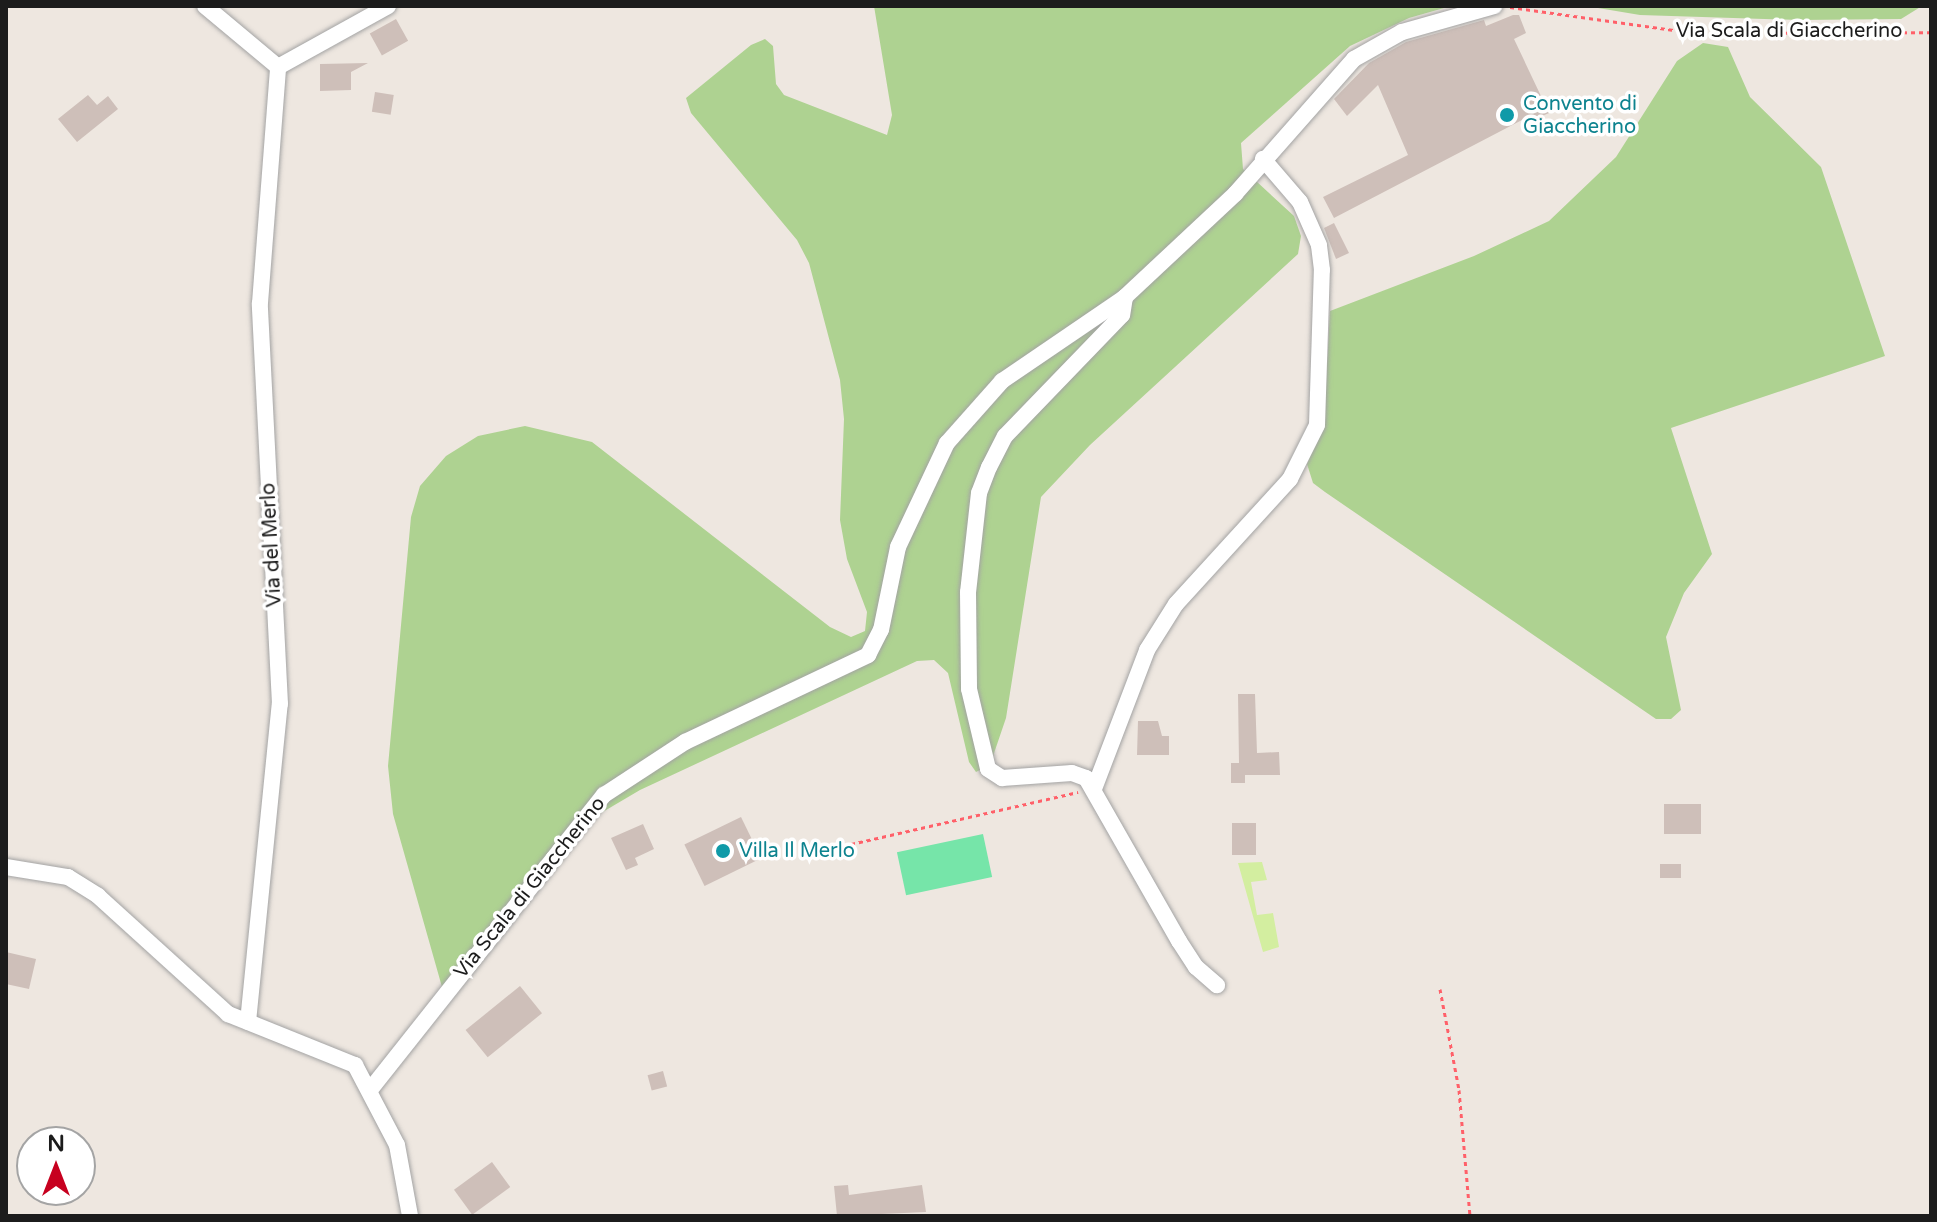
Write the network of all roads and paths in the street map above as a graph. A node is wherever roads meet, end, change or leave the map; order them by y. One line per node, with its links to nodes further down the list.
1 (205, 6): 6 (street)
2 (388, 6): 6 (street)
3 (1494, 6): 7 (street, Via Scala di Giaccherino)
4 (1506, 6): 5 (path, Via Scala di Giaccherino)
5 (1931, 32)
6 (278, 67): 14 (street, Via del Merlo)
7 (1263, 159): 8 (street, Via Scala di Giaccherino); 9 (street)
8 (1125, 297): 9 (street); 15 (street, Via Scala di Giaccherino)
9 (1094, 789): 10 (path); 12 (street)
10 (812, 853)
11 (6, 867): 14 (street)
12 (1217, 985)
13 (1440, 989): 17 (path)
14 (248, 1022): 15 (street)
15 (370, 1090): 16 (street)
16 (410, 1216)
17 (1470, 1216)

